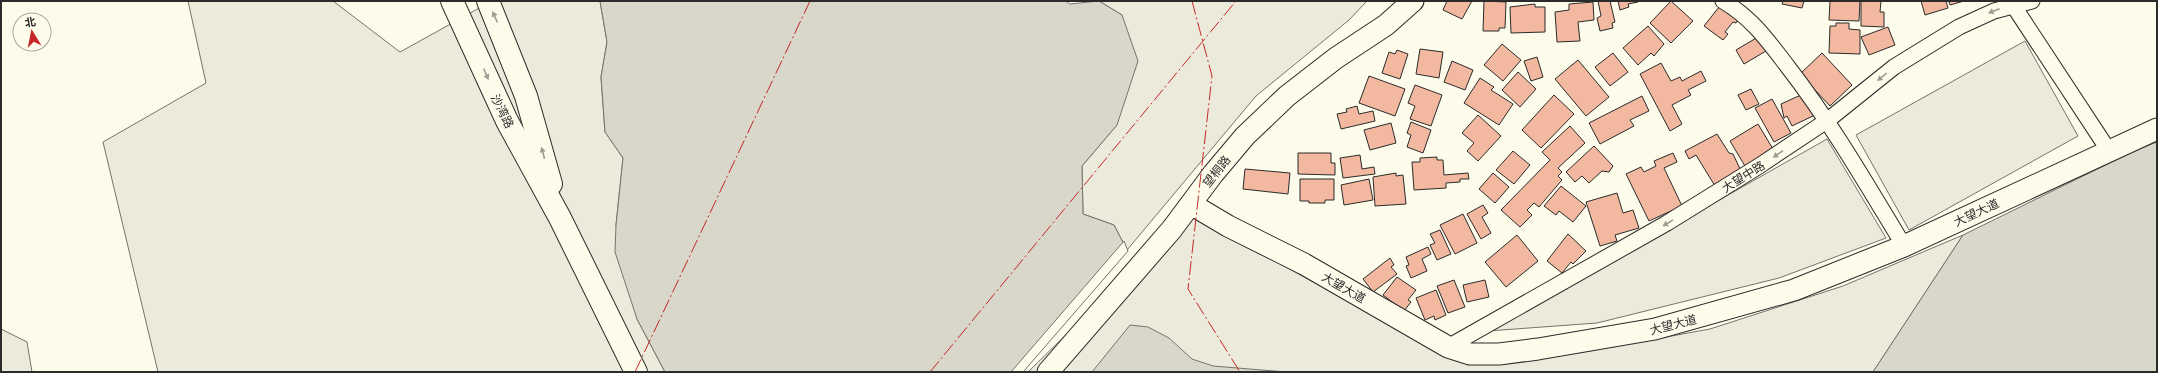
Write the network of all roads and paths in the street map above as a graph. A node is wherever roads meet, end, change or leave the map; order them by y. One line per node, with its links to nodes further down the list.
1 (452, 1): 8 (main road, 沙湾路)
2 (488, 1): 7 (main road, 沙湾路, one-way to 2)
3 (1413, 1): 12 (street, 望桐路)
4 (1723, 1): 9 (street)
5 (2032, 1): 6 (street, 大望中路)
6 (2012, 5): 9 (street, 大望中路, one-way to 9); 11 (street)
7 (506, 42): 8 (main road); 13 (main road, 沙湾路, one-way to 7)
8 (477, 54): 13 (main road, 沙湾路, one-way to 13)
9 (1828, 120): 14 (street); 15 (street, 大望中路, one-way to 15)
10 (2157, 129): 11 (street, 大望大道)
11 (2109, 151): 14 (street, 大望大道)
12 (1191, 204): 15 (street, 大望大道); 17 (street, 望桐路)
13 (560, 218): 16 (main road, 沙湾路)
14 (1904, 246): 15 (street, 大望大道)
15 (1448, 347)
16 (636, 372)
17 (1048, 372)

